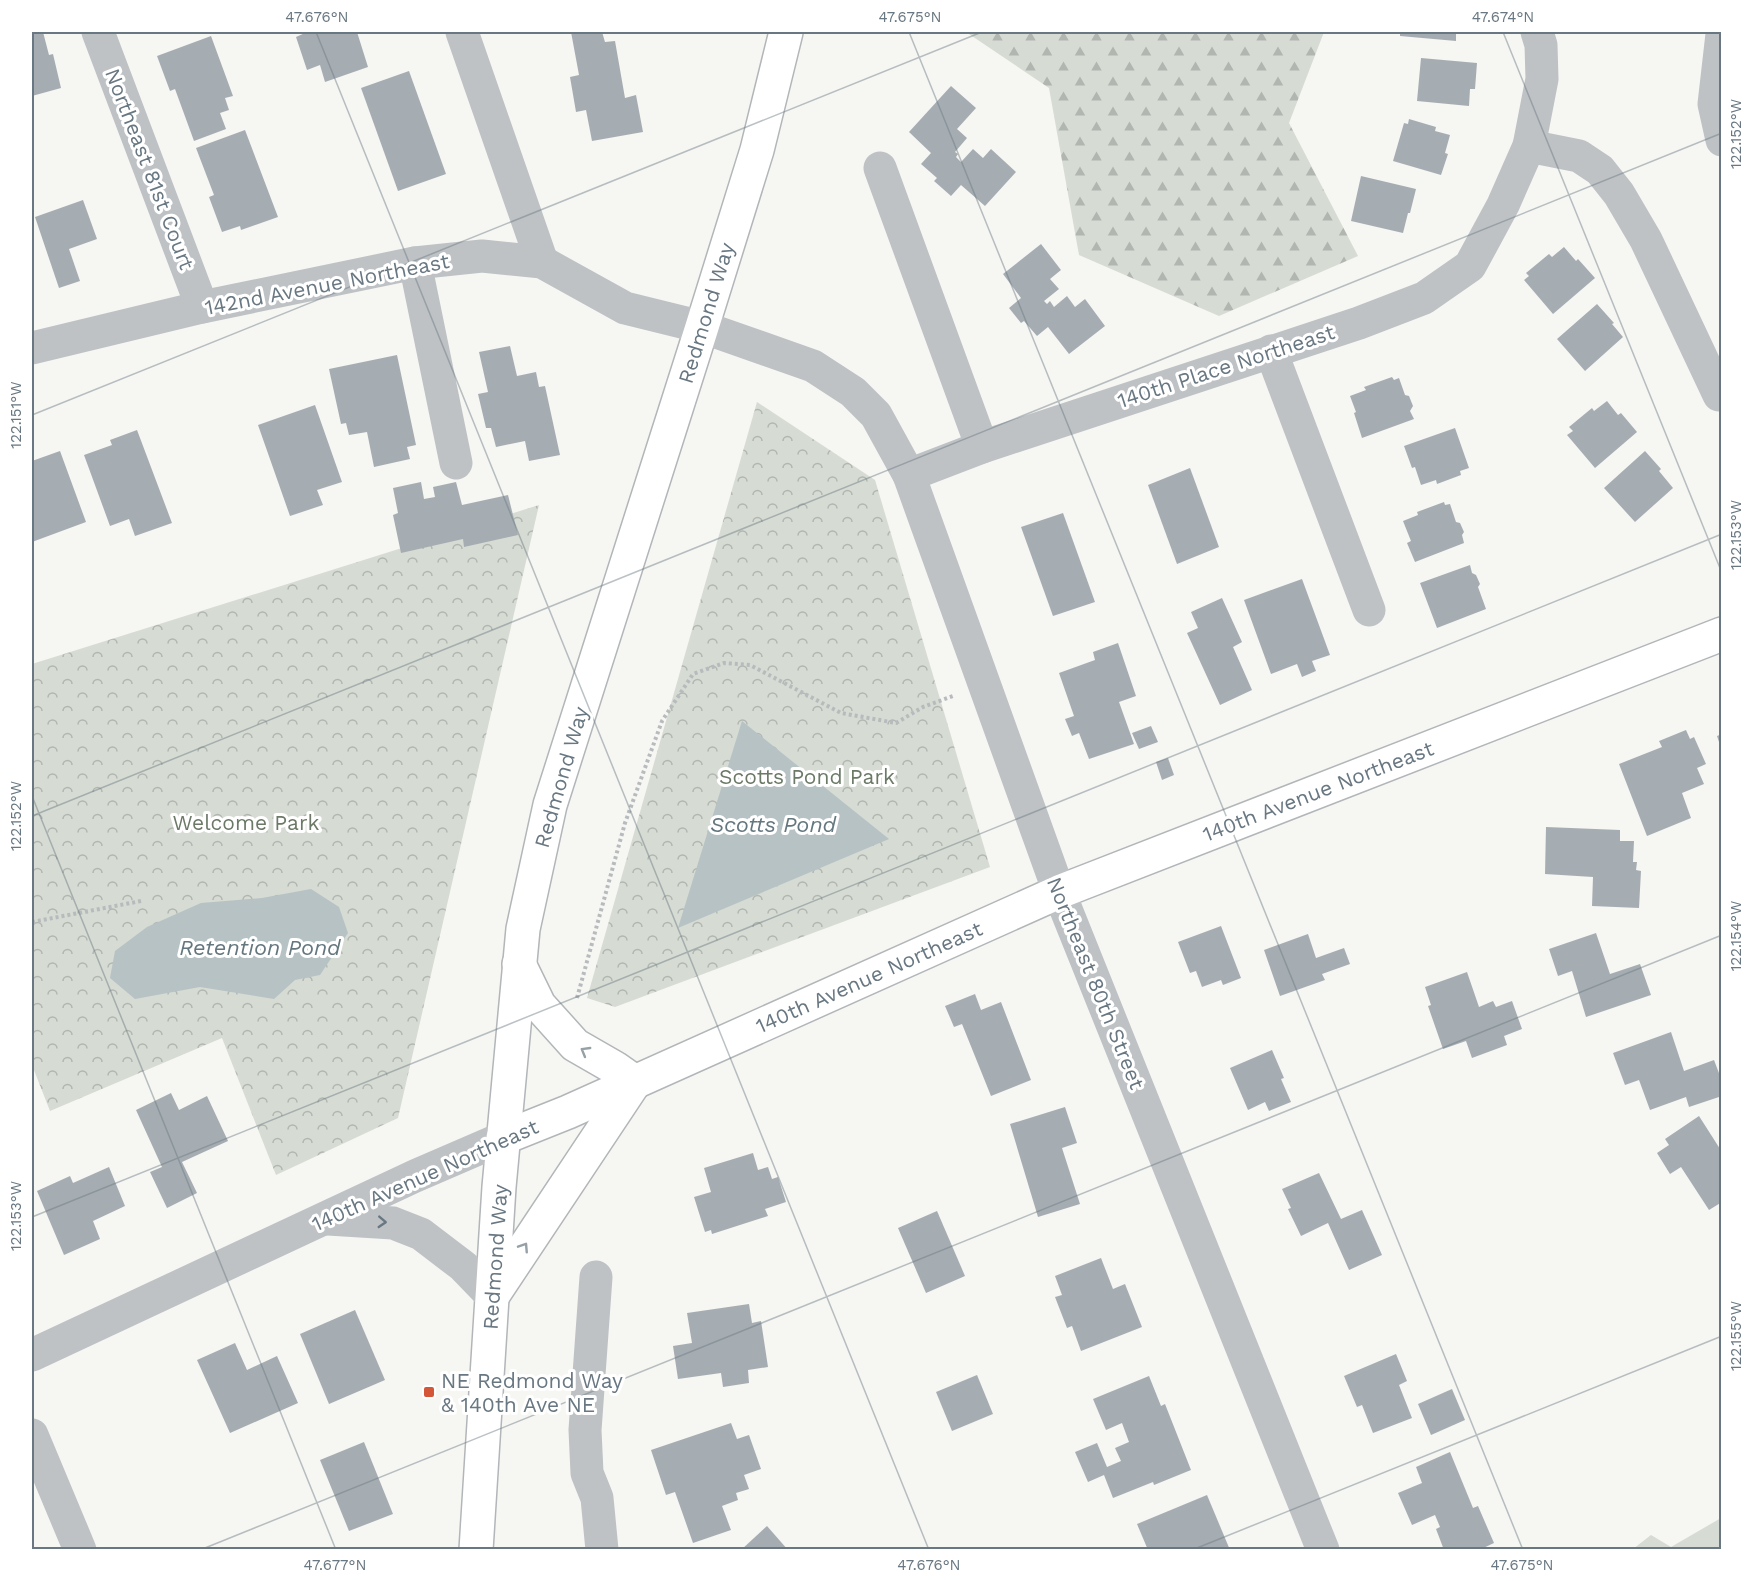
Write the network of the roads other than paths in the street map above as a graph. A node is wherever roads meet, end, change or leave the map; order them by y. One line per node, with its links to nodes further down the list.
1 (98, 32): 11 (street, Northeast 81st Court)
2 (462, 32): 9 (street)
3 (786, 32): 12 (main road, Redmond Way)
4 (1537, 32): 7 (street, 140th Place Northeast)
5 (1722, 34): 6 (street)
6 (1722, 140)
7 (1529, 146): 14 (street, 140th Place Northeast); 15 (street)
8 (880, 168): 17 (street)
9 (542, 262): 10 (street, 142nd Avenue Northeast); 12 (street, 142nd Avenue Northeast)
10 (415, 263): 11 (street, 142nd Avenue Northeast); 18 (street)
11 (202, 307): 13 (street, 142nd Avenue Northeast)
12 (702, 327): 16 (street, 142nd Avenue Northeast); 23 (main road, Redmond Way)
13 (32, 348)
14 (1271, 351): 17 (street, 140th Place Northeast); 20 (street)
15 (1719, 395)
16 (876, 415): 19 (street, Northeast 80th Street)
17 (982, 447): 19 (street, 140th Place Northeast)
18 (456, 463)
19 (909, 475): 22 (street, Northeast 80th Street)
20 (1369, 610)
21 (1722, 634): 22 (main road, 140th Avenue Northeast)
22 (1059, 892): 24 (main road, 140th Avenue Northeast); 34 (street, Northeast 80th Street)
23 (519, 964): 24 (main road, one-way to 23); 25 (main road, Redmond Way)
24 (634, 1082): 25 (main road, 140th Avenue Northeast); 28 (main road, one-way to 24)
25 (503, 1138): 26 (street, 140th Avenue Northeast); 28 (main road, Redmond Way)
26 (324, 1219): 28 (street, one-way to 28); 29 (street, 140th Avenue Northeast)
27 (596, 1277): 33 (street)
28 (492, 1296): 32 (main road, Redmond Way)
29 (32, 1356)
30 (32, 1435): 31 (street)
31 (80, 1550)
32 (476, 1550)
33 (602, 1550)
34 (1323, 1550)

